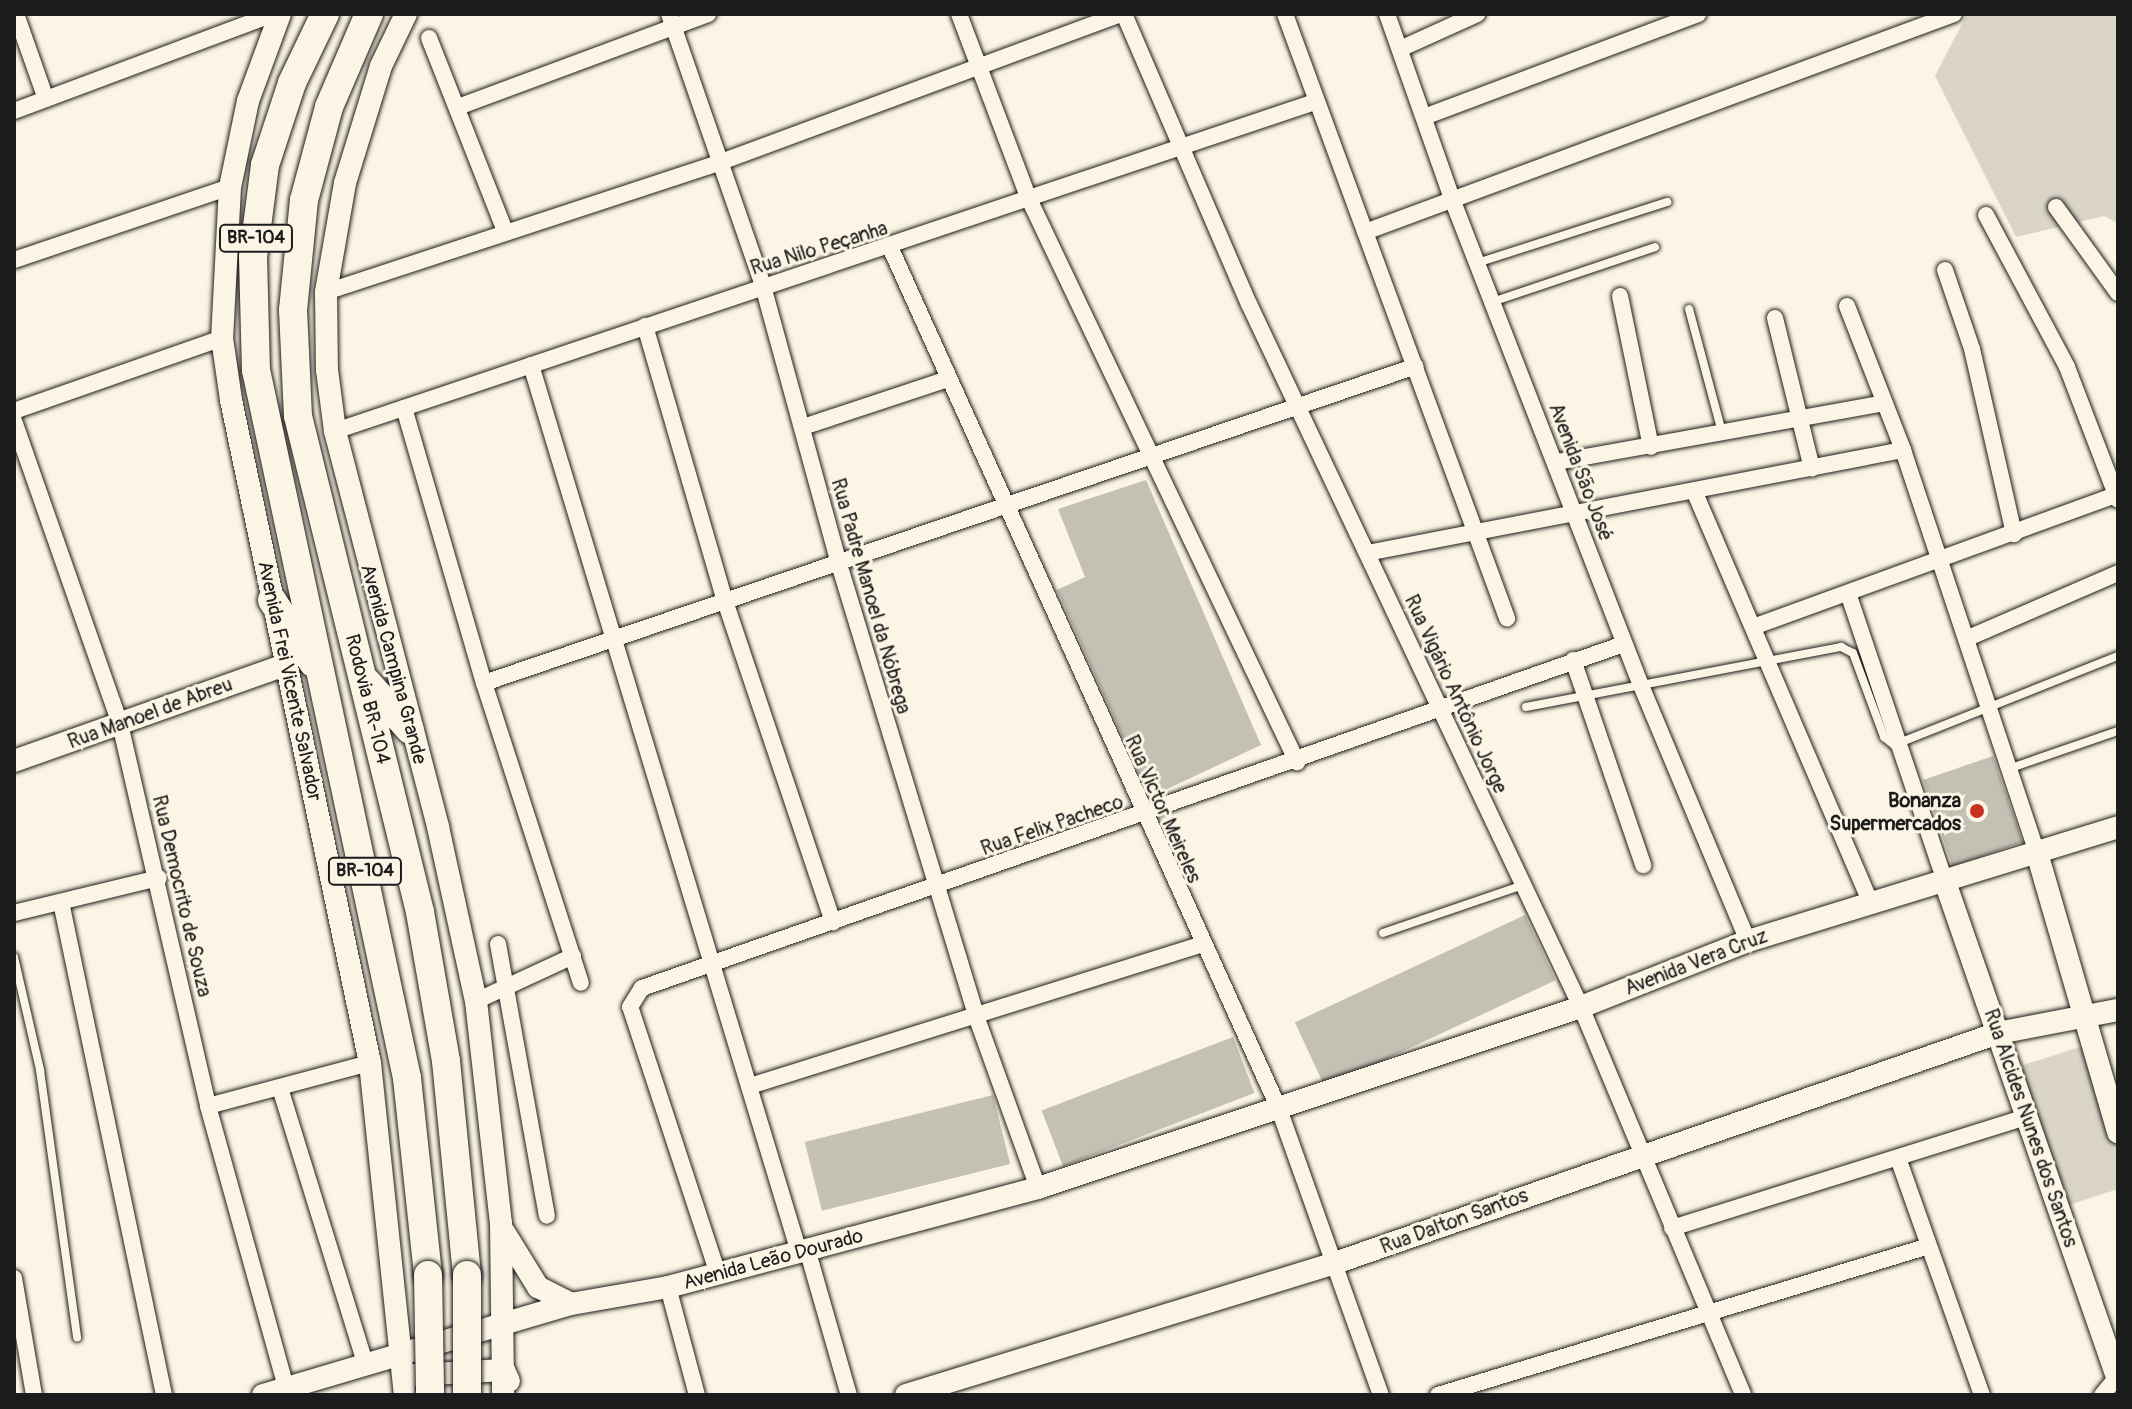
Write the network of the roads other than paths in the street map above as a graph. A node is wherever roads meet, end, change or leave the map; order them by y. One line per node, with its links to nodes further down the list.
1 (16, 14): 19 (street)
2 (273, 14): 19 (street)
3 (280, 14): 26 (main road, Avenida Frei Vicente Salvador)
4 (325, 14): 89 (highway, Rodovia BR-104 / BR-104)
5 (369, 14): 88 (highway, Rodovia BR-104 / BR-104)
6 (406, 14): 40 (main road, Avenida Campina Grande)
7 (708, 14): 15 (street)
8 (959, 14): 18 (street)
9 (1123, 14): 18 (street); 24 (street, Rua Vigário Antônio Jorge)
10 (1285, 14): 20 (street)
11 (1387, 14): 17 (street, Avenida São José)
12 (1477, 14): 17 (street)
13 (1698, 14): 23 (street)
14 (1954, 14): 28 (street)
15 (671, 20): 21 (street); 25 (street, Rua Padre Manoel da Nóbrega)
16 (429, 38): 21 (street)
17 (1400, 49): 23 (street, Avenida São José)
18 (981, 69): 25 (street); 27 (street)
19 (46, 99): 22 (street)
20 (1315, 102): 24 (street, Rua Nilo Peçanha); 33 (street)
21 (458, 107): 32 (street)
22 (14, 111)
23 (1424, 117): 28 (street, Avenida São José)
24 (1180, 151): 27 (street, Rua Nilo Peçanha); 54 (street, Rua Vigário Antônio Jorge)
25 (721, 162): 32 (street); 39 (street, Rua Padre Manoel da Nóbrega)
26 (230, 187): 36 (street); 48 (main road, Avenida Frei Vicente Salvador)
27 (1029, 199): 34 (street, Rua Nilo Peçanha); 63 (street)
28 (1452, 199): 33 (street); 37 (street, Avenida São José)
29 (1667, 202): 37 (lane)
30 (2056, 207): 41 (street)
31 (1986, 215): 67 (street)
32 (505, 231): 40 (street)
33 (1365, 232): 50 (street)
34 (890, 247): 39 (street, Rua Nilo Peçanha); 51 (street, Rua Victor Meireles)
35 (1655, 247): 43 (lane)
36 (14, 260)
37 (1477, 263): 43 (street, Avenida São José)
38 (1945, 270): 71 (street)
39 (763, 286): 47 (street, Rua Nilo Peçanha); 58 (street, Rua Padre Manoel da Nóbrega)
40 (326, 292): 59 (main road, Avenida Campina Grande)
41 (2118, 293)
42 (1620, 296): 61 (street)
43 (1492, 302): 64 (street, Avenida São José)
44 (1847, 306): 52 (street)
45 (1689, 309): 60 (lane)
46 (1775, 318): 56 (street)
47 (645, 326): 49 (street, Rua Nilo Peçanha); 78 (street)
48 (222, 338): 55 (street); 77 (main road, Avenida Frei Vicente Salvador)
49 (531, 365): 53 (street, Rua Nilo Peçanha); 82 (street)
50 (1416, 366): 54 (street); 70 (street)
51 (948, 379): 58 (street); 68 (street, Rua Victor Meireles)
52 (1885, 403): 56 (street); 62 (street)
53 (404, 408): 59 (street, Rua Nilo Peçanha); 90 (street)
54 (1297, 408): 63 (street); 72 (street, Rua Vigário Antônio Jorge)
55 (14, 411)
56 (1804, 418): 60 (street); 65 (street)
57 (14, 421): 96 (street, Rua Democrito de Souza)
58 (803, 427): 74 (street, Rua Padre Manoel da Nóbrega)
59 (335, 431): 97 (main road, Avenida Campina Grande)
60 (1722, 433): 61 (street)
61 (1651, 447): 64 (street)
62 (1903, 450): 65 (street); 73 (street)
63 (1155, 458): 68 (street); 101 (street)
64 (1557, 462): 69 (street, Avenida São José)
65 (1812, 469): 66 (street)
66 (1695, 493): 69 (street); 80 (street)
67 (2117, 496): 71 (street)
68 (1011, 507): 74 (street); 103 (street, Rua Victor Meireles)
69 (1578, 513): 70 (street); 83 (street, Avenida São José)
70 (1476, 531): 72 (street); 79 (street)
71 (2014, 534): 73 (street)
72 (1367, 553): 94 (street, Rua Vigário Antônio Jorge)
73 (1940, 562): 76 (street); 81 (street)
74 (839, 564): 78 (street); 110 (street, Rua Padre Manoel da Nóbrega)
75 (2118, 573): 81 (street)
76 (1849, 596): 80 (street); 99 (street)
77 (272, 600): 87 (main road, Avenida Frei Vicente Salvador); 89 (highway)
78 (726, 604): 82 (street); 114 (street)
79 (1507, 618)
80 (1753, 627): 85 (street)
81 (1968, 638): 93 (street)
82 (614, 641): 90 (street); 121 (street)
83 (1624, 644): 86 (street, Rua Felix Pacheco); 91 (street, Avenida São José)
84 (2118, 656): 93 (lane)
85 (1766, 658): 91 (lane); 99 (lane); 111 (street)
86 (1573, 660): 92 (street); 94 (street, Rua Felix Pacheco)
87 (285, 665): 96 (main road, Rua Manoel de Abreu); 130 (main road, Avenida Frei Vicente Salvador)
88 (363, 679): 97 (highway); 164 (highway, Rodovia BR-104 / BR-104, bridge)
89 (326, 682): 163 (highway, Rodovia BR-104 / BR-104, bridge)
90 (484, 683): 119 (street)
91 (1640, 683): 92 (lane); 116 (street, Avenida São José)
92 (1586, 694): 95 (lane); 106 (street)
93 (1990, 705): 99 (lane); 102 (street)
94 (1439, 706): 101 (street, Rua Felix Pacheco); 109 (street, Rua Vigário Antônio Jorge)
95 (1526, 707)
96 (120, 724): 100 (main road, Rua Manoel de Abreu); 107 (street, Rua Democrito de Souza)
97 (410, 730): 124 (main road, Avenida Campina Grande)
98 (2118, 731): 102 (lane)
99 (1900, 743): 108 (street)
100 (14, 761)
101 (1297, 762): 103 (street, Rua Felix Pacheco)
102 (2011, 768): 105 (street)
103 (1143, 815): 110 (street, Rua Felix Pacheco); 118 (street, Rua Victor Meireles)
104 (2118, 827): 105 (main road, Avenida Vera Cruz)
105 (2037, 853): 108 (main road, Avenida Vera Cruz); 128 (main road)
106 (1643, 865)
107 (159, 878): 112 (street); 134 (street, Rua Democrito de Souza)
108 (1944, 879): 111 (main road, Avenida Vera Cruz); 129 (main road, Rua Alcides Nunes dos Santos)
109 (1524, 884): 115 (lane); 125 (street, Rua Vigário Antônio Jorge)
110 (937, 887): 114 (street, Rua Felix Pacheco); 127 (street, Rua Padre Manoel da Nóbrega)
111 (1870, 901): 116 (main road, Avenida Vera Cruz)
112 (61, 902): 113 (street); 161 (street)
113 (14, 913)
114 (833, 922): 121 (street, Rua Felix Pacheco)
115 (1383, 933)
116 (1748, 941): 125 (main road, Avenida Vera Cruz)
117 (498, 944): 123 (street)
118 (1201, 945): 127 (street); 135 (street, Rua Victor Meireles)
119 (573, 956): 122 (street); 123 (street)
120 (14, 957): 153 (lane)
121 (714, 962): 131 (street); 147 (street, Rua Felix Pacheco)
122 (581, 983)
123 (503, 986): 124 (street); 141 (street)
124 (476, 1001): 142 (main road, Avenida Campina Grande)
125 (1581, 1007): 135 (main road, Avenida Vera Cruz); 138 (street, Rua Vigário Antônio Jorge)
126 (2118, 1010): 128 (main road, Rua Dalton Santos)
127 (975, 1013): 131 (street); 140 (street, Rua Padre Manoel da Nóbrega)
128 (2083, 1017): 129 (main road, Rua Dalton Santos); 133 (main road)
129 (1998, 1033): 136 (main road, Rua Alcides Nunes dos Santos); 138 (main road, Rua Dalton Santos)
130 (370, 1063): 132 (street); 154 (main road, Avenida Frei Vicente Salvador)
131 (750, 1086): 145 (street)
132 (280, 1088): 134 (street); 155 (street)
133 (2113, 1095): 137 (main road)
134 (208, 1106): 159 (street, Rua Democrito de Souza)
135 (1279, 1109): 140 (main road, Avenida Leão Dourado); 146 (street, Rua Victor Meireles)
136 (2026, 1117): 139 (street); 157 (main road, Rua Alcides Nunes dos Santos)
137 (2118, 1132)
138 (1640, 1154): 143 (street, Rua Vigário Antônio Jorge); 146 (main road, Rua Dalton Santos)
139 (1898, 1158): 143 (street); 144 (street)
140 (1038, 1188): 145 (main road, Avenida Leão Dourado)
141 (547, 1216)
142 (501, 1223): 150 (main road); 152 (main road, Avenida Campina Grande)
143 (1672, 1228): 151 (street, Rua Vigário Antônio Jorge)
144 (1929, 1246): 151 (street); 173 (street)
145 (803, 1251): 147 (main road, Avenida Leão Dourado); 168 (street)
146 (1335, 1263): 169 (main road, Rua Dalton Santos); 170 (street, Rua Victor Meireles)
147 (718, 1274): 149 (main road, Avenida Leão Dourado)
148 (14, 1278): 160 (street)
149 (668, 1287): 150 (main road, Avenida Leão Dourado); 167 (street)
150 (571, 1304): 152 (main road, Avenida Leão Dourado)
151 (1707, 1311): 171 (street); 172 (street, Rua Vigário Antônio Jorge)
152 (503, 1323): 154 (main road, Avenida Leão Dourado); 156 (main road, Avenida Campina Grande)
153 (77, 1337)
154 (404, 1352): 155 (main road, Avenida Leão Dourado); 158 (main road, Avenida Frei Vicente Salvador)
155 (365, 1363): 159 (main road, Avenida Leão Dourado)
156 (504, 1370): 158 (main road); 165 (main road, Avenida Campina Grande); 166 (main road)
157 (2118, 1377): 174 (street)
158 (405, 1386)
159 (286, 1387): 162 (main road, Avenida Leão Dourado)
160 (34, 1395)
161 (164, 1395)
162 (263, 1395)
163 (430, 1395)
164 (467, 1395)
165 (503, 1395)
166 (515, 1395)
167 (697, 1395)
168 (849, 1395)
169 (906, 1395)
170 (1381, 1395)
171 (1438, 1395)
172 (1743, 1395)
173 (1982, 1395)
174 (2102, 1395)

